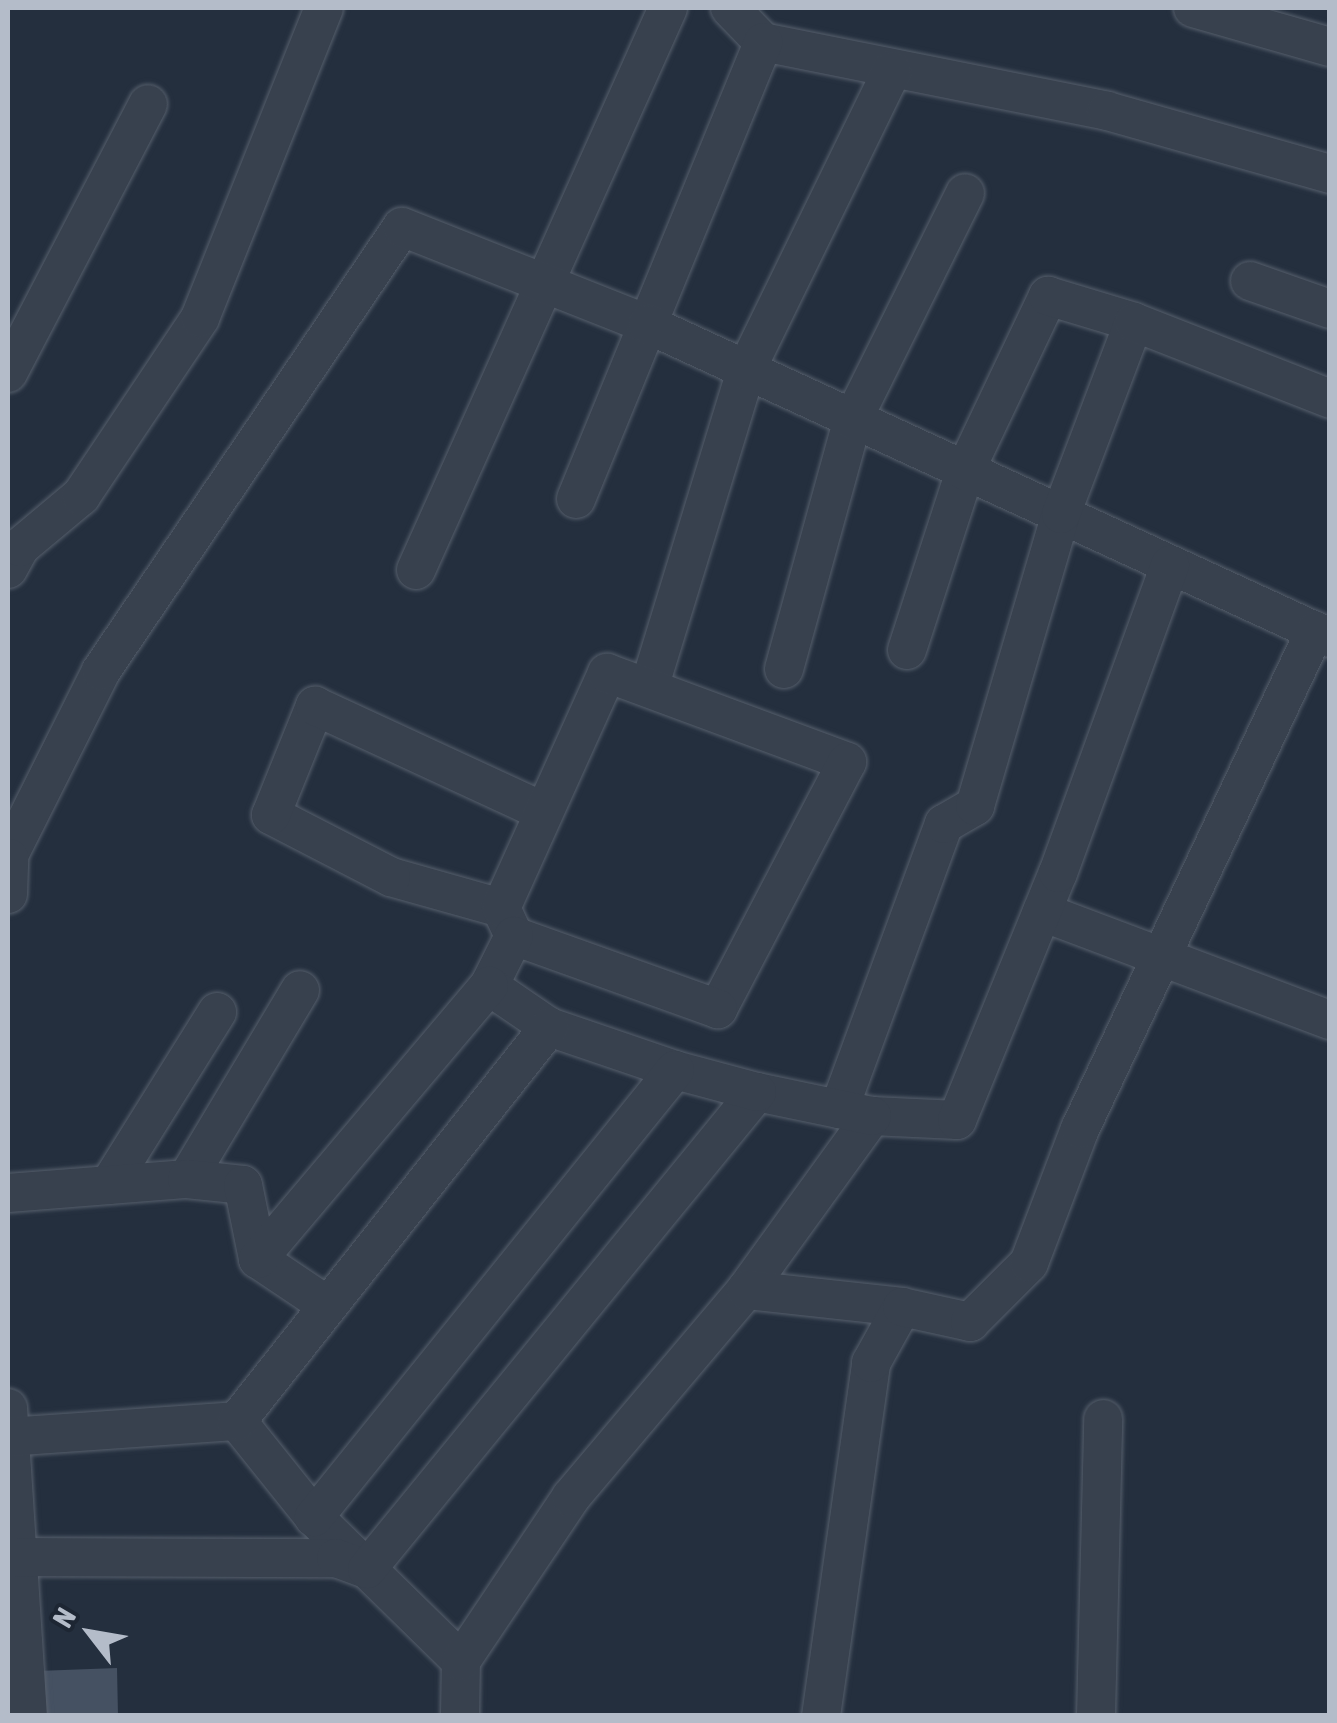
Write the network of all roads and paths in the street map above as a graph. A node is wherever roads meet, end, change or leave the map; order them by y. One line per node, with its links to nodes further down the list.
1 (324, 8): 24 (street)
2 (668, 8): 12 (street)
3 (730, 8): 5 (street)
4 (1193, 8): 6 (street)
5 (763, 42): 7 (street); 15 (street)
6 (1330, 47)
7 (892, 72): 9 (street); 16 (street)
8 (148, 104): 17 (street)
9 (1330, 174)
10 (966, 193): 19 (street)
11 (1250, 281): 13 (street)
12 (540, 282): 15 (street); 25 (street); 31 (street)
13 (1330, 309)
14 (1134, 322): 18 (street); 20 (street); 22 (street)
15 (647, 324): 16 (street); 21 (street)
16 (746, 370): 19 (street); 29 (street)
17 (8, 373)
18 (1330, 399)
19 (853, 419): 20 (street); 28 (street)
20 (965, 471): 22 (street); 27 (street)
21 (576, 499)
22 (1060, 514): 23 (street); 43 (street)
23 (1170, 565): 26 (street); 33 (street)
24 (8, 568)
25 (416, 570)
26 (1322, 635): 35 (street)
27 (907, 650)
28 (784, 669)
29 (649, 688): 30 (street); 34 (street)
30 (544, 812): 34 (street); 34 (street)
31 (8, 858): 32 (street)
32 (8, 894)
33 (1042, 912): 35 (street); 43 (street)
34 (508, 922): 36 (street)
35 (1162, 957): 39 (street); 50 (street)
36 (489, 986): 40 (street); 47 (street)
37 (300, 990): 44 (street)
38 (217, 1012): 45 (street)
39 (1330, 1020)
40 (548, 1027): 41 (street); 49 (street)
41 (674, 1070): 42 (street); 54 (street)
42 (758, 1092): 43 (street); 56 (street)
43 (856, 1113): 48 (street)
44 (187, 1179): 45 (street); 47 (street)
45 (109, 1185): 46 (street)
46 (8, 1193)
47 (258, 1259): 49 (street)
48 (746, 1290): 50 (street); 57 (street)
49 (328, 1306): 52 (street)
50 (902, 1306): 61 (street)
51 (1103, 1419): 62 (street)
52 (237, 1421): 53 (street); 54 (street)
53 (8, 1427): 55 (street)
54 (314, 1517): 56 (street)
55 (12, 1557): 56 (street); 58 (street)
56 (367, 1569): 57 (street)
57 (461, 1661): 60 (street)
58 (16, 1679): 59 (street)
59 (28, 1716)
60 (460, 1716)
61 (821, 1716)
62 (1096, 1716)

